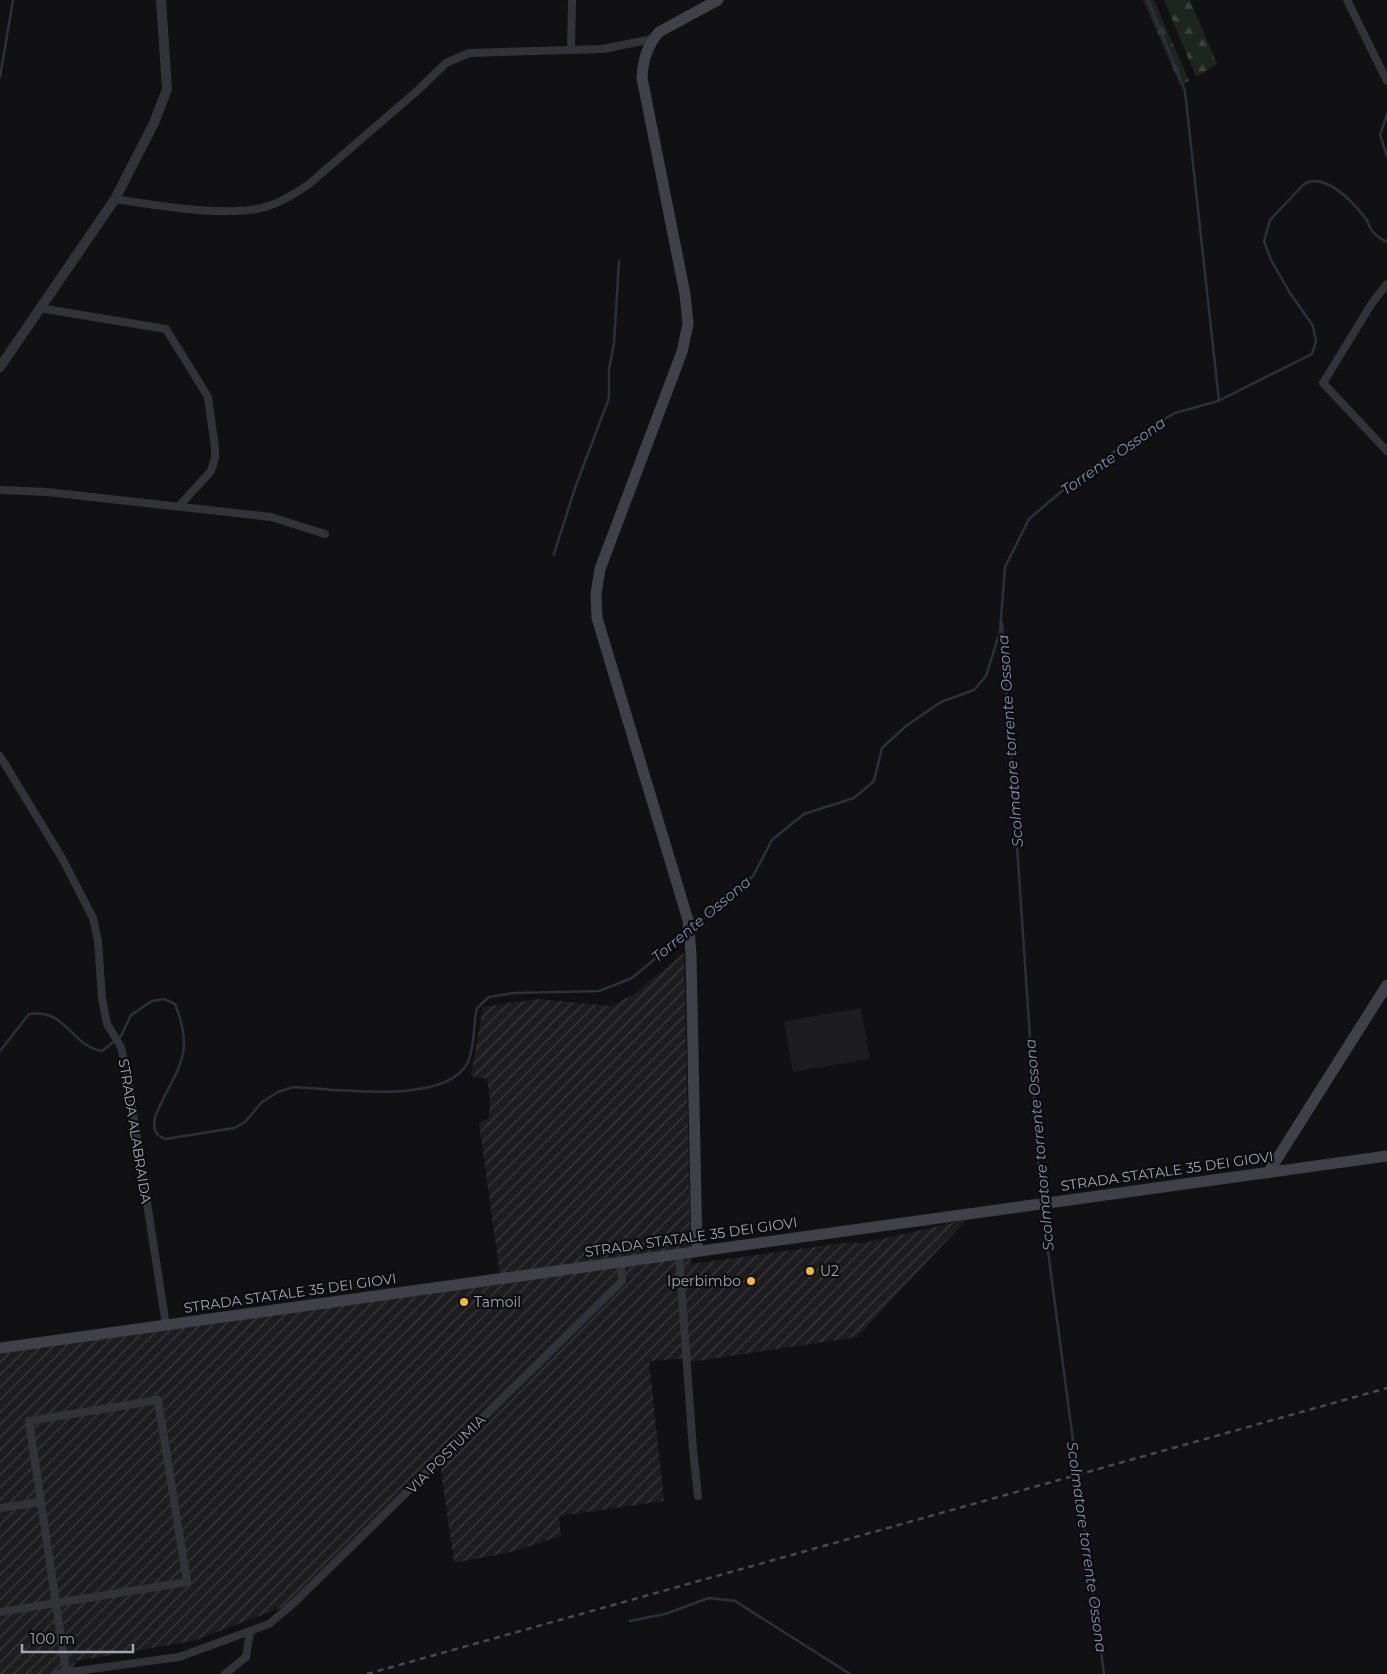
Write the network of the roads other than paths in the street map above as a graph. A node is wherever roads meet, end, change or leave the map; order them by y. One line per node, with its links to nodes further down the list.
1 (161, 0): 8 (street)
2 (572, 0): 6 (street)
3 (718, 0): 5 (main road)
4 (1347, 0): 7 (street)
5 (652, 39): 6 (street); 20 (main road)
6 (571, 50): 8 (street)
7 (1387, 81)
8 (115, 199): 10 (street)
9 (1387, 284): 12 (street)
10 (39, 308): 11 (street); 14 (street)
11 (0, 367)
12 (1387, 451)
13 (0, 490): 14 (street)
14 (180, 506): 15 (street)
15 (324, 534)
16 (0, 756): 23 (street, STRADA ALABRAIDA)
17 (1387, 985): 19 (main road)
18 (1387, 1156): 19 (main road, STRADA STATALE 35 DEI GIOVI)
19 (1268, 1173): 20 (main road, STRADA STATALE 35 DEI GIOVI)
20 (697, 1251): 21 (main road, STRADA STATALE 35 DEI GIOVI)
21 (679, 1254): 22 (main road, STRADA STATALE 35 DEI GIOVI); 25 (street)
22 (621, 1262): 23 (main road, STRADA STATALE 35 DEI GIOVI); 30 (street, VIA POSTUMIA)
23 (166, 1325): 24 (main road, STRADA STATALE 35 DEI GIOVI)
24 (0, 1348)
25 (698, 1496)
26 (41, 1502): 27 (street); 28 (street); 28 (street)
27 (0, 1508)
28 (56, 1603): 29 (street); 31 (street)
29 (0, 1612)
30 (250, 1632): 31 (street, VIA POSTUMIA); 33 (street)
31 (66, 1672): 32 (street, VIA POSTUMIA)
32 (55, 1674)
33 (225, 1674)

